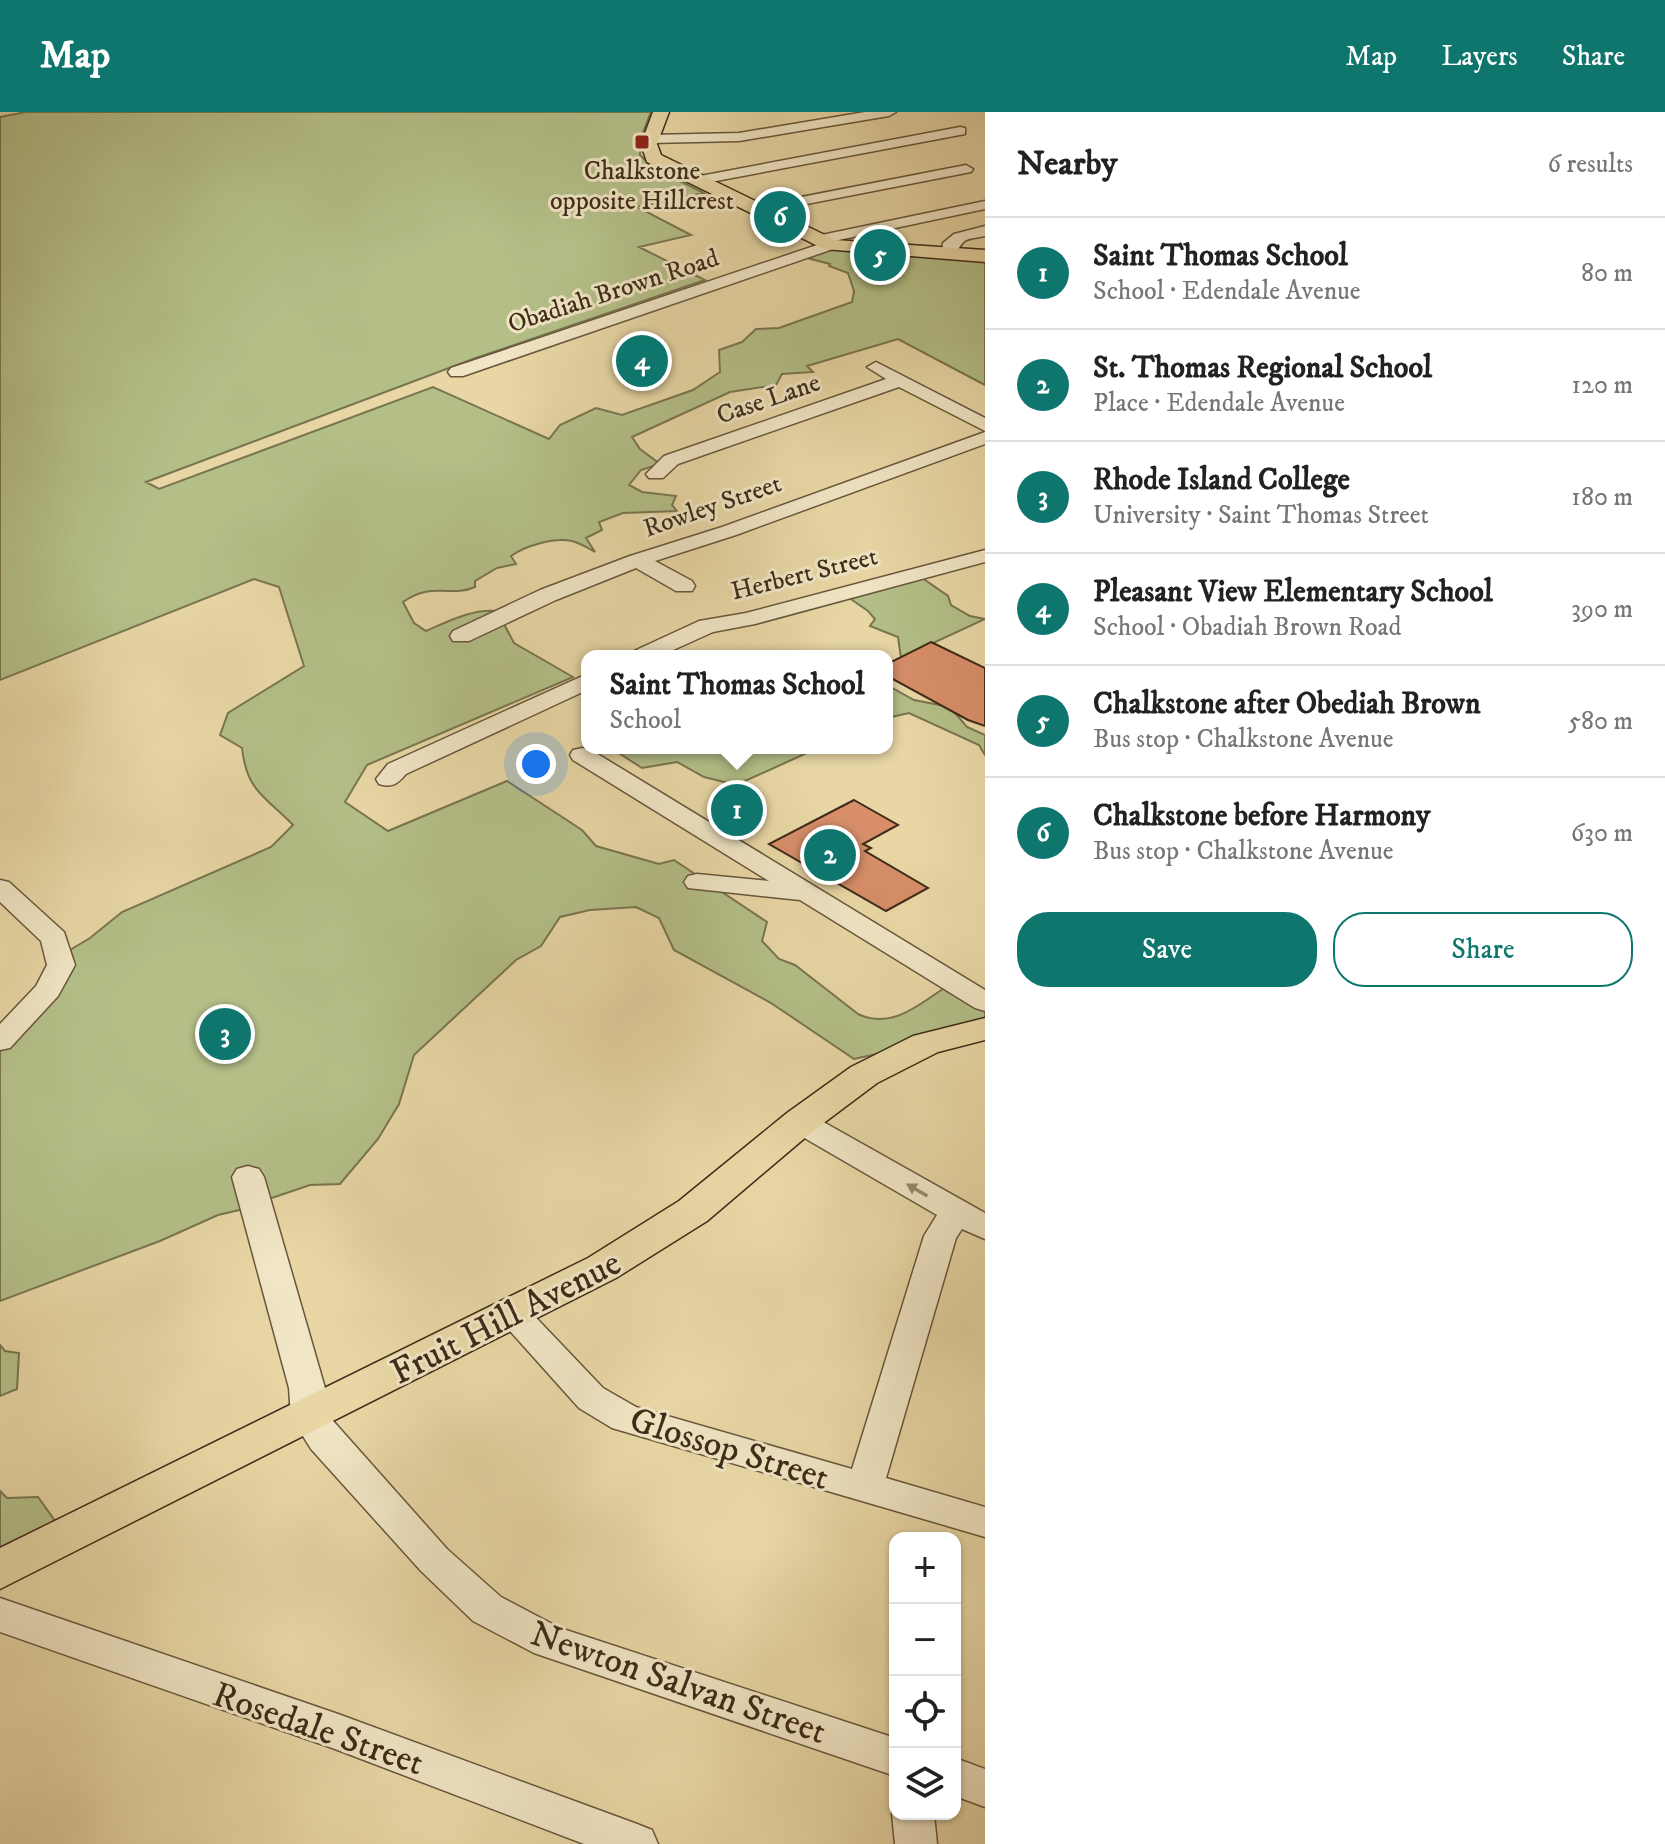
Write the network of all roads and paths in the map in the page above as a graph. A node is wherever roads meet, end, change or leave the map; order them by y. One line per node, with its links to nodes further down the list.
1 (661, 112): 5 (main road)
2 (889, 112): 3 (street)
3 (846, 120): 5 (street); 6 (street)
4 (960, 131): 6 (street)
5 (651, 139): 9 (main road)
6 (903, 143): 7 (street); 9 (street)
7 (924, 152)
8 (945, 160): 11 (street)
9 (695, 181): 11 (main road)
10 (985, 205): 13 (street, Obadiah Brown Road)
11 (755, 210): 13 (main road)
12 (985, 231): 14 (street)
13 (824, 243): 14 (main road); 17 (street, Obadiah Brown Road)
14 (950, 252): 15 (main road)
15 (985, 256)
16 (876, 367): 18 (street)
17 (457, 372)
18 (901, 380): 19 (street); 21 (street, Case Lane)
19 (985, 425)
20 (985, 438): 23 (street, Rowley Street)
21 (656, 474)
22 (985, 556): 26 (street, Herbert Street)
23 (637, 560): 24 (street); 25 (street, Rowley Street)
24 (684, 586)
25 (461, 636)
26 (655, 650)
27 (581, 684): 29 (street)
28 (582, 755): 32 (street)
29 (388, 779)
30 (697, 882): 32 (street)
31 (0, 888): 35 (street)
32 (805, 892): 33 (street)
33 (985, 1002)
34 (985, 1029): 36 (main road, Fruit Hill Avenue)
35 (0, 1041)
36 (800, 1122): 38 (street, one-way to 36); 39 (main road, Fruit Hill Avenue)
37 (248, 1177): 40 (street)
38 (970, 1220): 41 (street)
39 (511, 1313): 40 (main road, Fruit Hill Avenue); 41 (street, Glossop Street)
40 (309, 1417): 43 (main road, Fruit Hill Avenue); 45 (street, Newton Salvan Street)
41 (865, 1487): 42 (street, Glossop Street)
42 (985, 1522)
43 (0, 1570)
44 (0, 1615): 49 (street, Rosedale Street)
45 (889, 1755)
46 (961, 1779): 47 (street)
47 (985, 1788)
48 (914, 1820): 50 (street)
49 (637, 1844)
50 (916, 1844)

